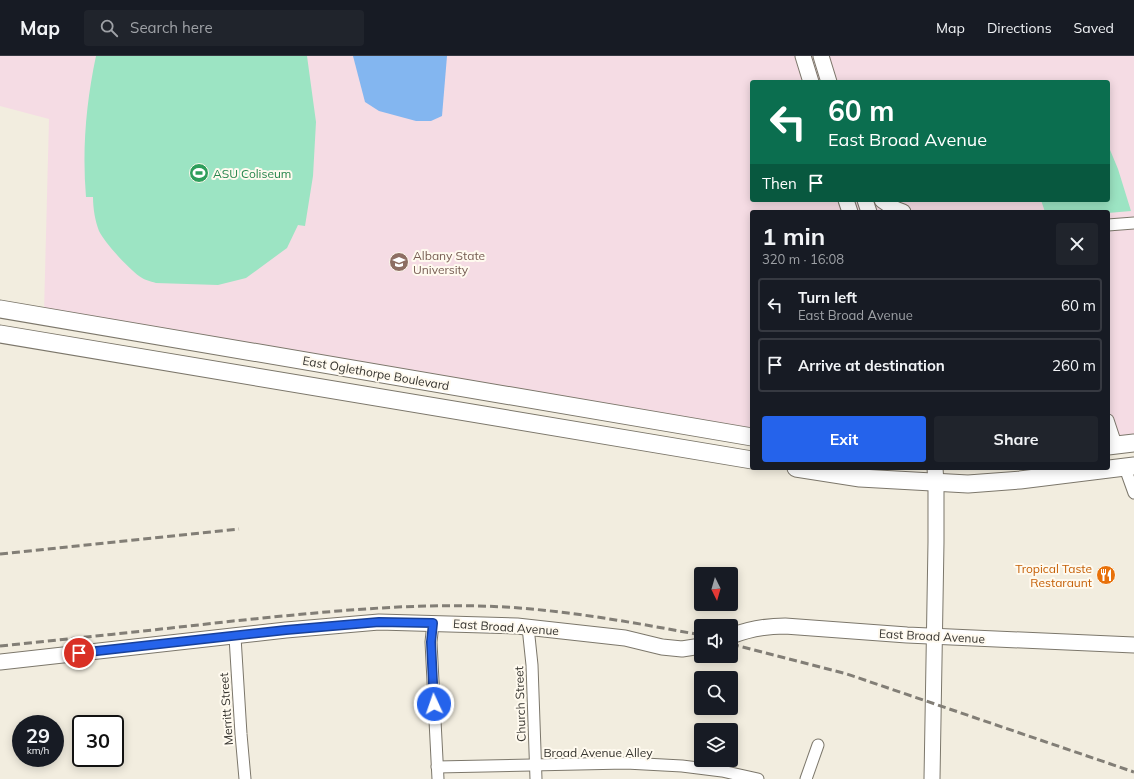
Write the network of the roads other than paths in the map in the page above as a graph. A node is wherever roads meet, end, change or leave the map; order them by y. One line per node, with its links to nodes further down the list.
1 (803, 56): 3 (main road)
2 (821, 56): 4 (main road)
3 (810, 80)
4 (828, 80)
5 (885, 202): 6 (main road)
6 (899, 210)
7 (1134, 223): 8 (street)
8 (1110, 225)
9 (0, 310): 12 (main road, East Oglethorpe Boulevard)
10 (0, 334): 15 (main road, East Oglethorpe Boulevard)
11 (1110, 432): 14 (street)
12 (750, 437)
13 (1134, 443): 14 (main road)
14 (1112, 445)
15 (750, 460)
16 (1131, 463): 17 (main road); 21 (street)
17 (1110, 466)
18 (809, 470): 20 (main road)
19 (1082, 470): 20 (main road)
20 (936, 476): 26 (main road)
21 (1134, 493)
22 (433, 623): 23 (main road, East Broad Avenue); 25 (main road, East Broad Avenue); 32 (street)
23 (528, 627): 28 (main road, East Broad Avenue); 31 (street, Church Street)
24 (738, 633): 26 (main road, East Broad Avenue)
25 (234, 637): 29 (main road, East Broad Avenue); 33 (street, Merritt Street)
26 (934, 637): 27 (main road, East Broad Avenue); 38 (main road)
27 (1134, 645)
28 (694, 647)
29 (0, 662)
30 (818, 745): 37 (street)
31 (536, 765): 32 (street, Broad Avenue Alley); 35 (street, Church Street); 36 (street, Broad Avenue Alley)
32 (437, 767): 34 (street)
33 (245, 779)
34 (438, 779)
35 (536, 779)
36 (758, 779)
37 (806, 779)
38 (932, 779)

